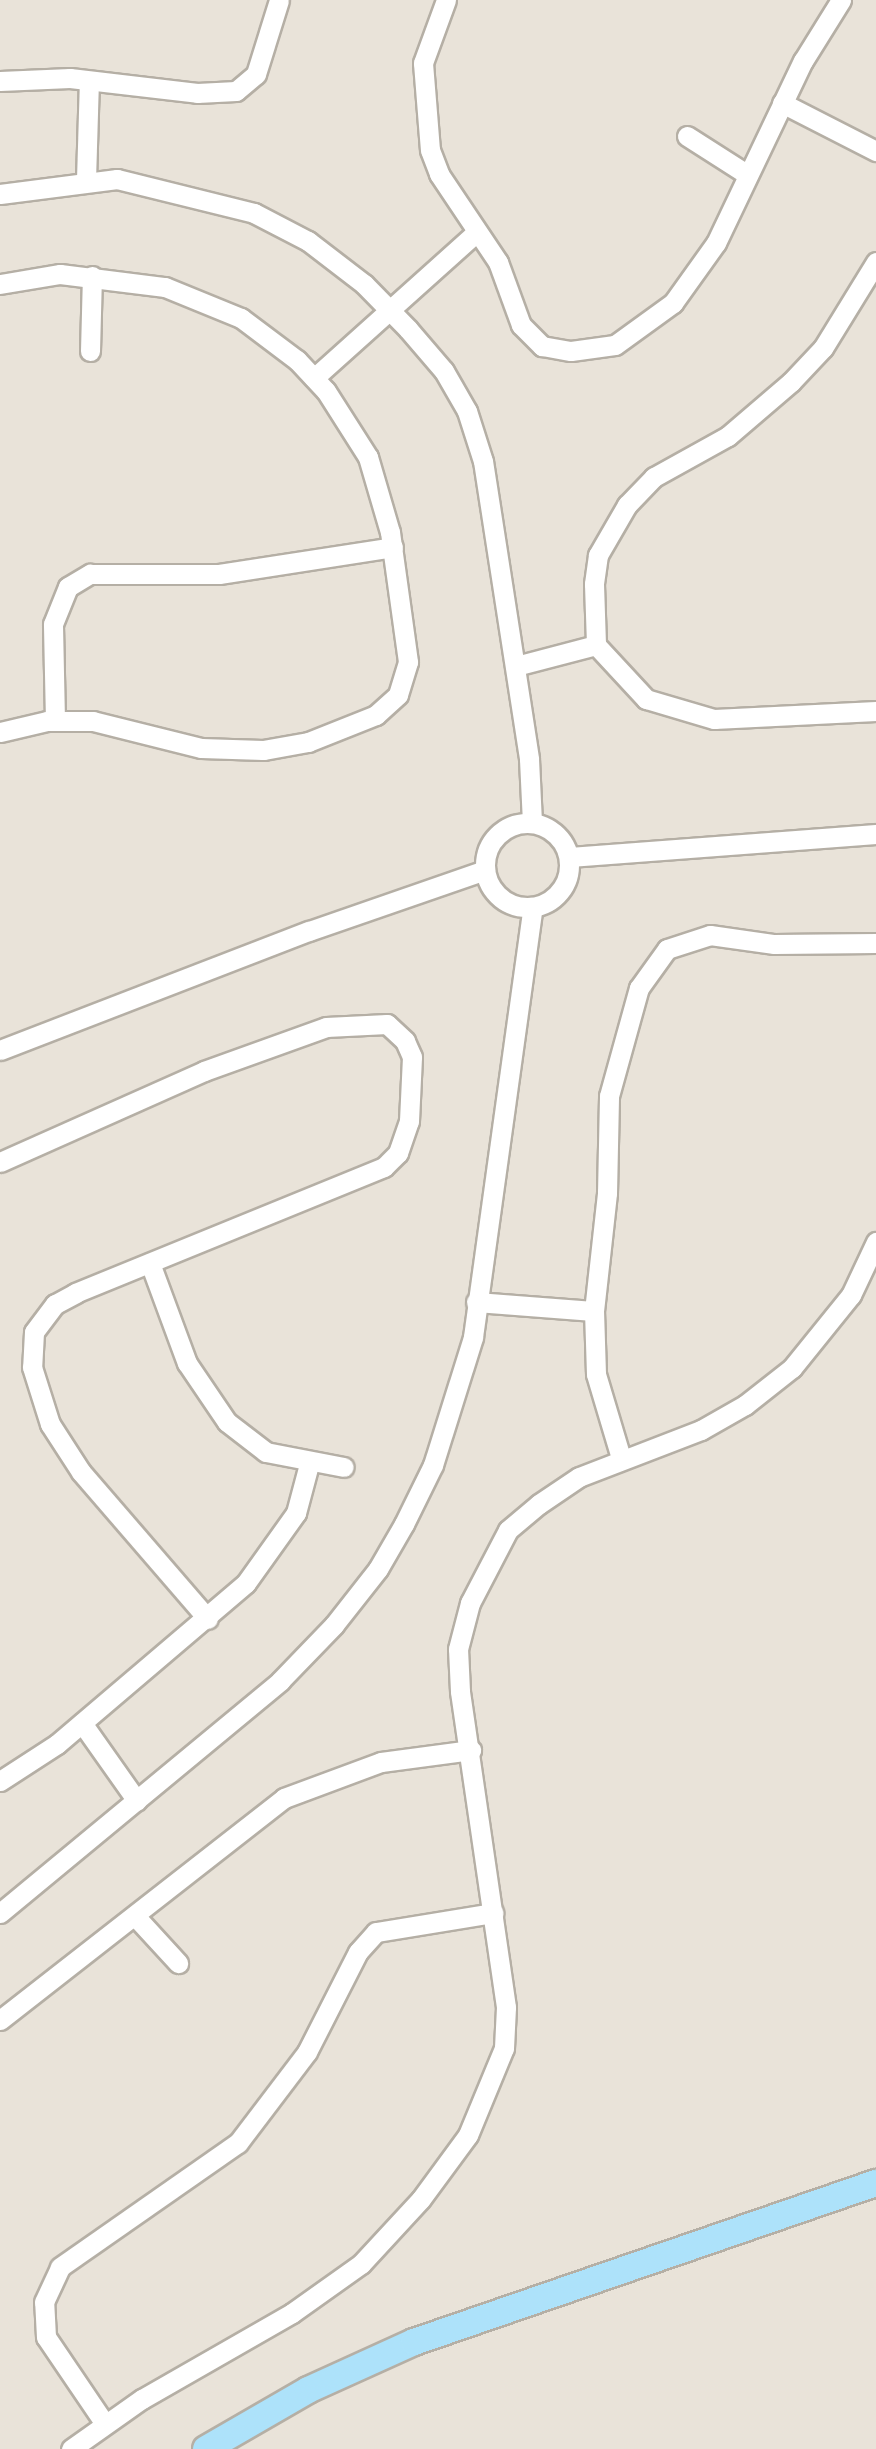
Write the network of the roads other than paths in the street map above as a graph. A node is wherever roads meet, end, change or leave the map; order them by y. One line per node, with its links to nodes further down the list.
1 (279, 0): 4 (street)
2 (446, 0): 12 (street)
3 (841, 0): 6 (street)
4 (89, 80): 5 (street); 10 (street)
5 (0, 81)
6 (782, 103): 8 (street); 9 (street)
7 (687, 136): 9 (street)
8 (876, 151)
9 (748, 175): 12 (street)
10 (86, 180): 11 (street); 16 (street)
11 (0, 194)
12 (477, 232): 16 (street)
13 (876, 262): 20 (street)
14 (92, 276): 15 (street); 17 (street); 18 (street)
15 (0, 284)
16 (389, 309): 18 (street); 21 (street)
17 (90, 351)
18 (314, 378): 19 (street)
19 (393, 547): 23 (street); 23 (street)
20 (596, 645): 21 (street); 22 (street)
21 (516, 666): 25 (street)
22 (876, 711)
23 (55, 721): 24 (street)
24 (0, 732)
25 (532, 822): 27 (street); 28 (street)
26 (876, 834): 27 (street)
27 (569, 857): 29 (street)
28 (485, 870): 29 (street); 31 (street)
29 (533, 907): 35 (street)
30 (876, 943): 36 (street)
31 (0, 1050)
32 (0, 1162): 34 (street)
33 (876, 1242): 37 (street)
34 (150, 1263): 38 (street); 40 (street)
35 (476, 1302): 36 (street); 44 (street)
36 (594, 1311): 37 (street)
37 (621, 1458): 42 (street)
38 (309, 1464): 39 (street); 40 (street)
39 (344, 1467)
40 (208, 1619): 41 (street)
41 (82, 1724): 43 (street); 44 (street)
42 (471, 1750): 46 (street); 47 (street)
43 (0, 1781)
44 (137, 1801): 45 (street)
45 (0, 1913)
46 (493, 1913): 51 (street); 51 (street)
47 (135, 1916): 48 (street); 49 (street)
48 (178, 1963)
49 (0, 2020)
50 (876, 2183): 53 (main road)
51 (105, 2424): 52 (street)
52 (71, 2449)
53 (206, 2449)

